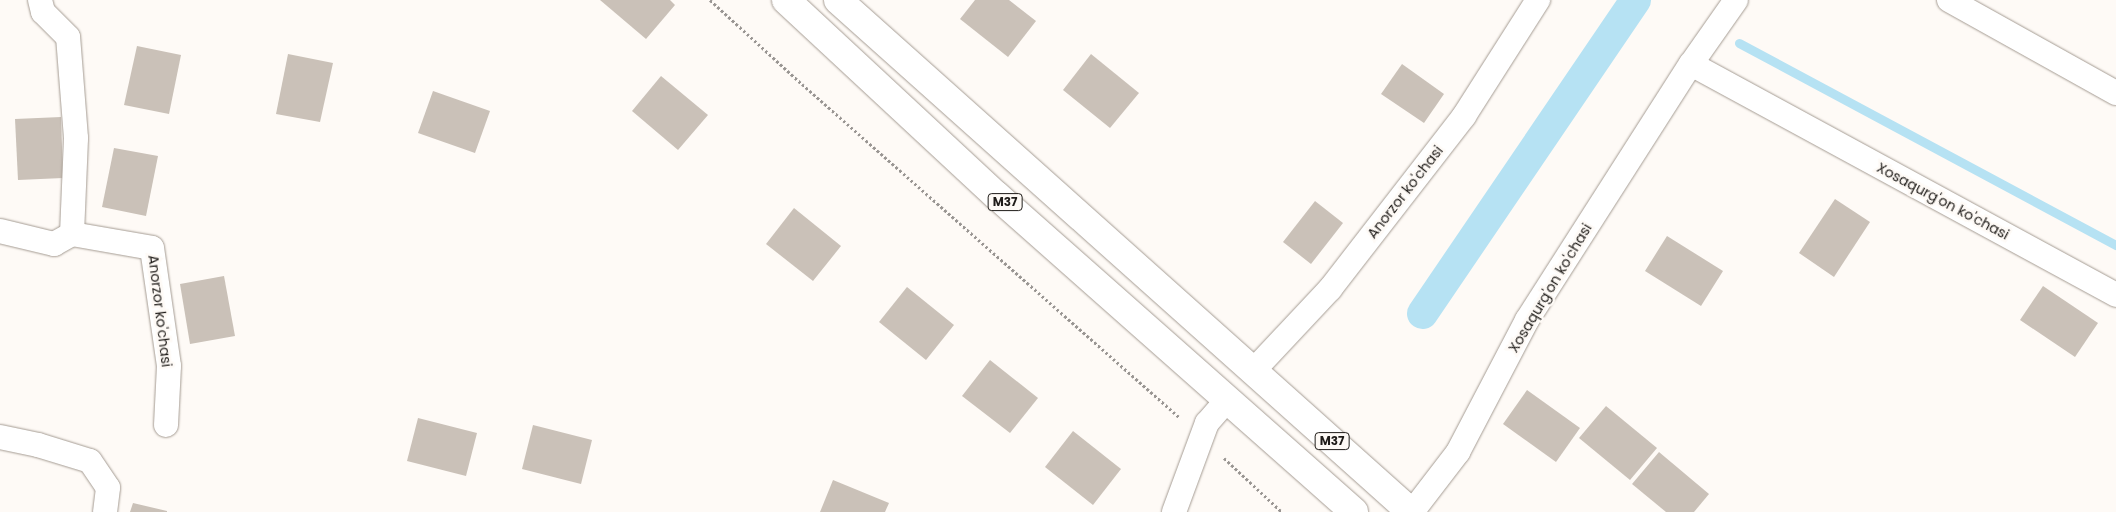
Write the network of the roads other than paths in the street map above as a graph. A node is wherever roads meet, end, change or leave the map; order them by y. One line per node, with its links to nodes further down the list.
1 (40, 0): 10 (street)
2 (786, 0): 13 (highway, M37)
3 (838, 0): 12 (highway, M37)
4 (1538, 0): 12 (street, Anorzor ko'chasi)
5 (1736, 0): 7 (street, Xosaqurg'on ko'chasi)
6 (1949, 0): 8 (street)
7 (1691, 64): 11 (street, Xosaqurg'on ko'chasi); 19 (street, Xosaqurg'on ko'chasi)
8 (2116, 93)
9 (0, 231): 10 (street)
10 (72, 234): 14 (street, Anorzor ko'chasi)
11 (2116, 295)
12 (1254, 370): 19 (highway, M37)
13 (1227, 400): 17 (street); 18 (highway, M37)
14 (166, 425)
15 (0, 437): 16 (street)
16 (105, 512)
17 (1174, 512)
18 (1354, 512)
19 (1411, 512)

